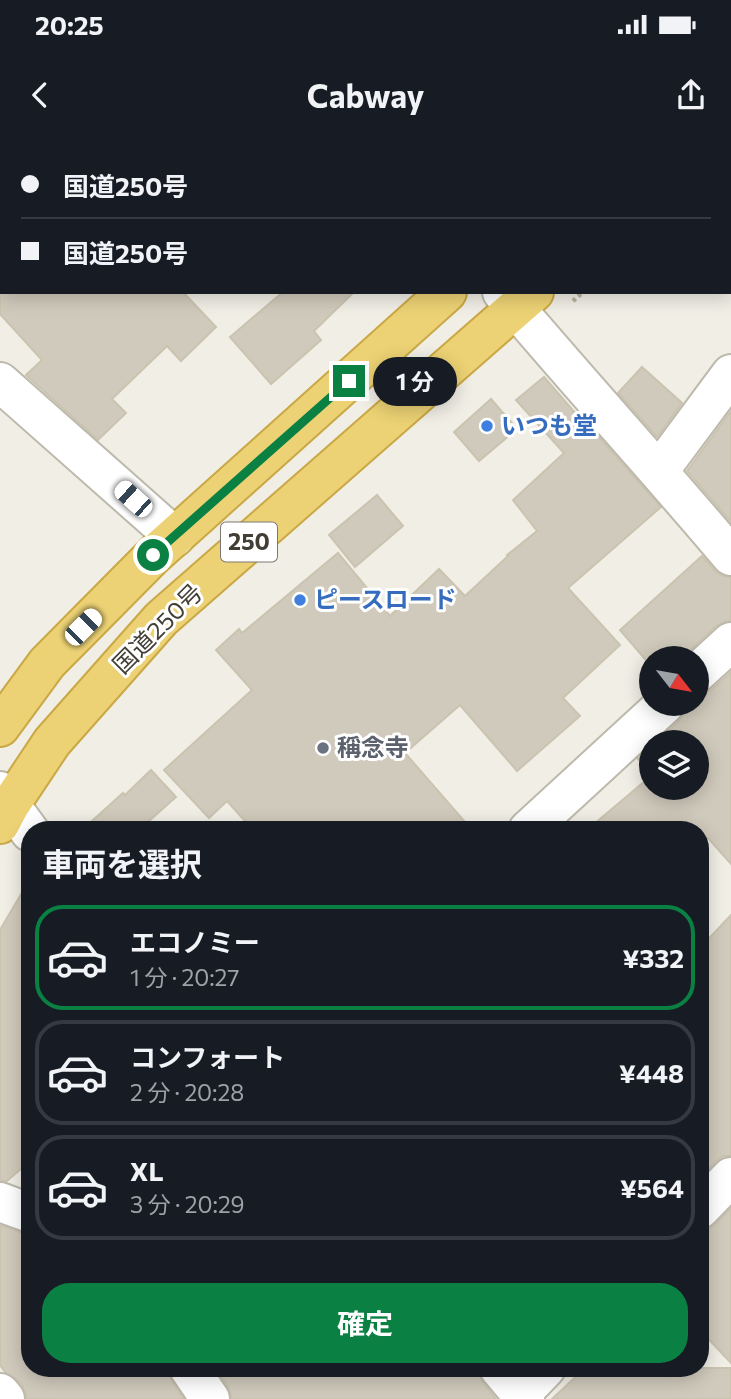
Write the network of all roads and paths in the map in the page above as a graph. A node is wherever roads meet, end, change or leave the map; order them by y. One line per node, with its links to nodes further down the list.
1 (445, 294): 6 (highway, 250)
2 (517, 298): 5 (street); 12 (highway, 国道250号 / 250)
3 (731, 374): 5 (street)
4 (0, 382): 6 (street)
5 (659, 471): 7 (street)
6 (174, 537): 11 (highway, 250)
7 (731, 556)
8 (731, 642): 9 (street)
9 (709, 662)
10 (651, 716): 13 (street)
11 (0, 727)
12 (10, 813)
13 (538, 821)
14 (731, 1177): 15 (street)
15 (709, 1200)
16 (0, 1202): 17 (street)
17 (21, 1210)
18 (195, 1377): 21 (street)
19 (0, 1393): 20 (street)
20 (5, 1399)
21 (210, 1399)

